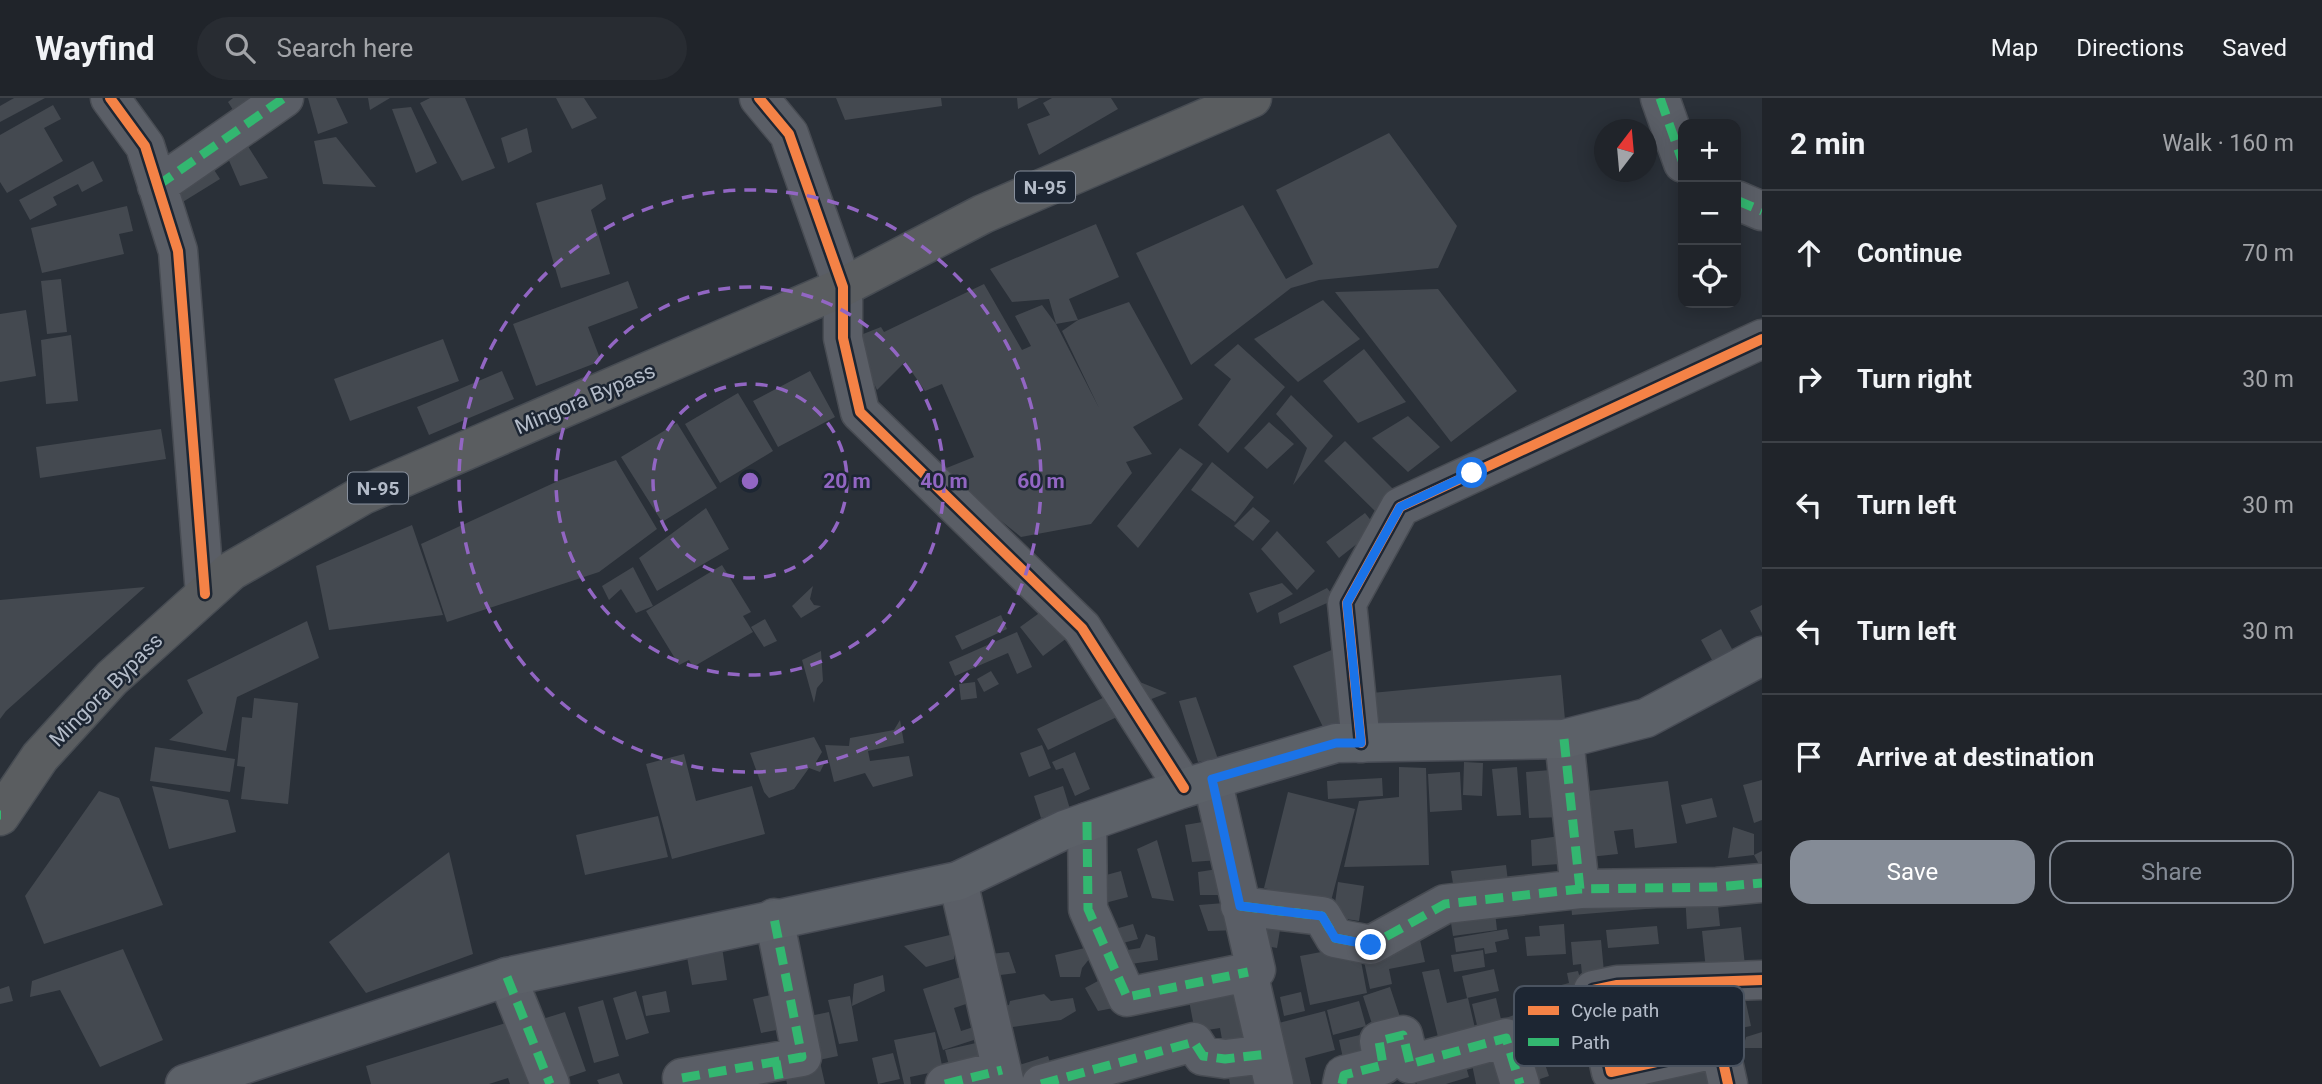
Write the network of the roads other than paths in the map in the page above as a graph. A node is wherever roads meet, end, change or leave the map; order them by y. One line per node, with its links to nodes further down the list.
1 (110, 98): 7 (street)
2 (284, 98): 7 (street)
3 (759, 98): 10 (street)
4 (1252, 98): 10 (highway, Mingora Bypass / N-95)
5 (1660, 98): 6 (street)
6 (1678, 149)
7 (157, 186): 12 (street)
8 (1741, 202): 9 (street)
9 (1762, 211)
10 (843, 287): 12 (highway, Mingora Bypass / N-95); 16 (street)
11 (1762, 339): 15 (street)
12 (205, 594): 17 (highway, Mingora Bypass / N-95)
13 (1762, 656): 14 (main road)
14 (1564, 739): 15 (main road); 21 (street)
15 (1361, 743): 16 (main road)
16 (1198, 784): 18 (main road); 22 (street)
17 (0, 815)
18 (1087, 822): 19 (main road); 24 (street)
19 (958, 881): 23 (main road); 35 (street)
20 (1762, 883): 21 (street)
21 (1580, 889): 22 (street)
22 (1240, 906): 24 (street)
23 (774, 918): 25 (main road); 34 (street)
24 (1248, 972): 33 (street)
25 (508, 977): 37 (main road); 38 (street)
26 (1762, 980): 27 (street)
27 (1611, 986)
28 (1514, 1064): 41 (street)
29 (1515, 1066): 42 (street)
30 (1610, 1066): 31 (street)
31 (1638, 1066)
32 (1724, 1066): 43 (street)
33 (1271, 1069): 40 (street)
34 (778, 1072): 36 (street)
35 (1004, 1077): 39 (street)
36 (682, 1078)
37 (185, 1084)
38 (550, 1084)
39 (945, 1084)
40 (1041, 1084)
41 (1342, 1084)
42 (1520, 1084)
43 (1728, 1084)

